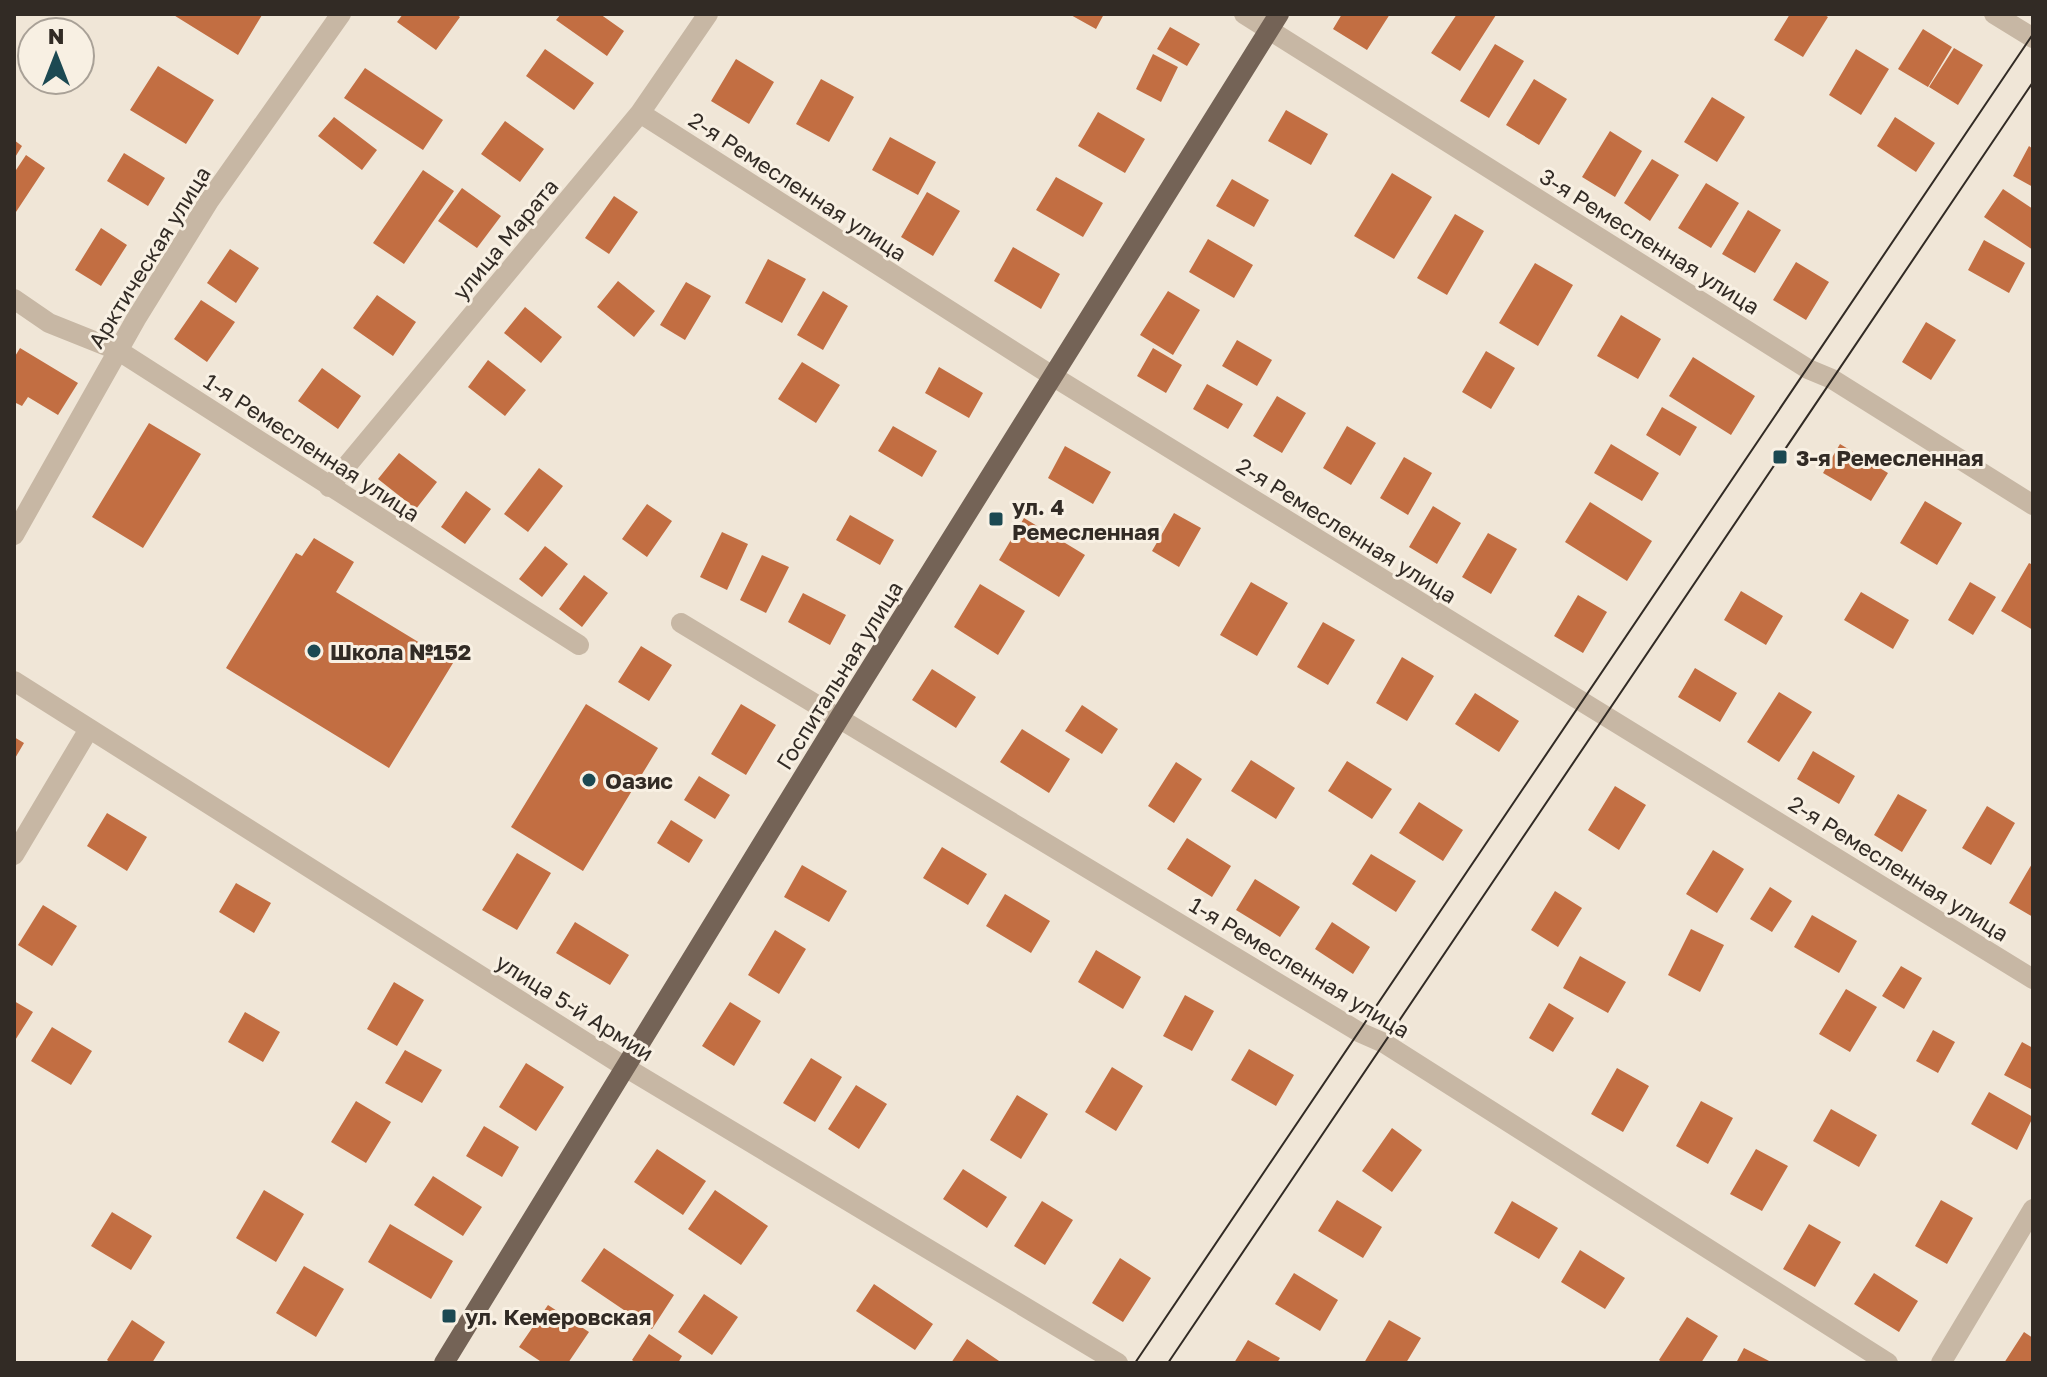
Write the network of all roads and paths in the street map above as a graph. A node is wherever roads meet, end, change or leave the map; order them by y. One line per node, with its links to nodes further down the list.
1 (341, 14): 9 (street, Арктическая улица)
2 (708, 14): 7 (street, улица Марата)
3 (1244, 14): 5 (street, 3-я Ремесленная улица)
4 (1994, 14): 6 (street)
5 (1274, 22): 10 (main road, Госпитальная улица); 12 (street, 3-я Ремесленная улица)
6 (2033, 38)
7 (640, 113): 10 (street, 2-я Ремесленная улица); 11 (street, улица Марата)
8 (14, 299): 9 (street, 1-я Ремесленная улица)
9 (119, 351): 11 (street, 1-я Ремесленная улица); 13 (street, Арктическая улица)
10 (1054, 377): 17 (main road, Госпитальная улица); 20 (street, 2-я Ремесленная улица)
11 (329, 487): 15 (street, 1-я Ремесленная улица)
12 (2033, 505)
13 (14, 535)
14 (681, 623): 17 (street, 1-я Ремесленная улица)
15 (579, 645)
16 (14, 681): 18 (street, улица 5-й Армии)
17 (840, 717): 21 (main road, Госпитальная улица); 25 (street, 1-я Ремесленная улица)
18 (89, 729): 19 (street); 21 (street, улица 5-й Армии)
19 (14, 855)
20 (2033, 979)
21 (625, 1067): 23 (main road, Госпитальная улица); 24 (street, улица 5-й Армии)
22 (2033, 1209): 26 (street)
23 (444, 1363)
24 (1118, 1363)
25 (1888, 1363)
26 (1941, 1363)

